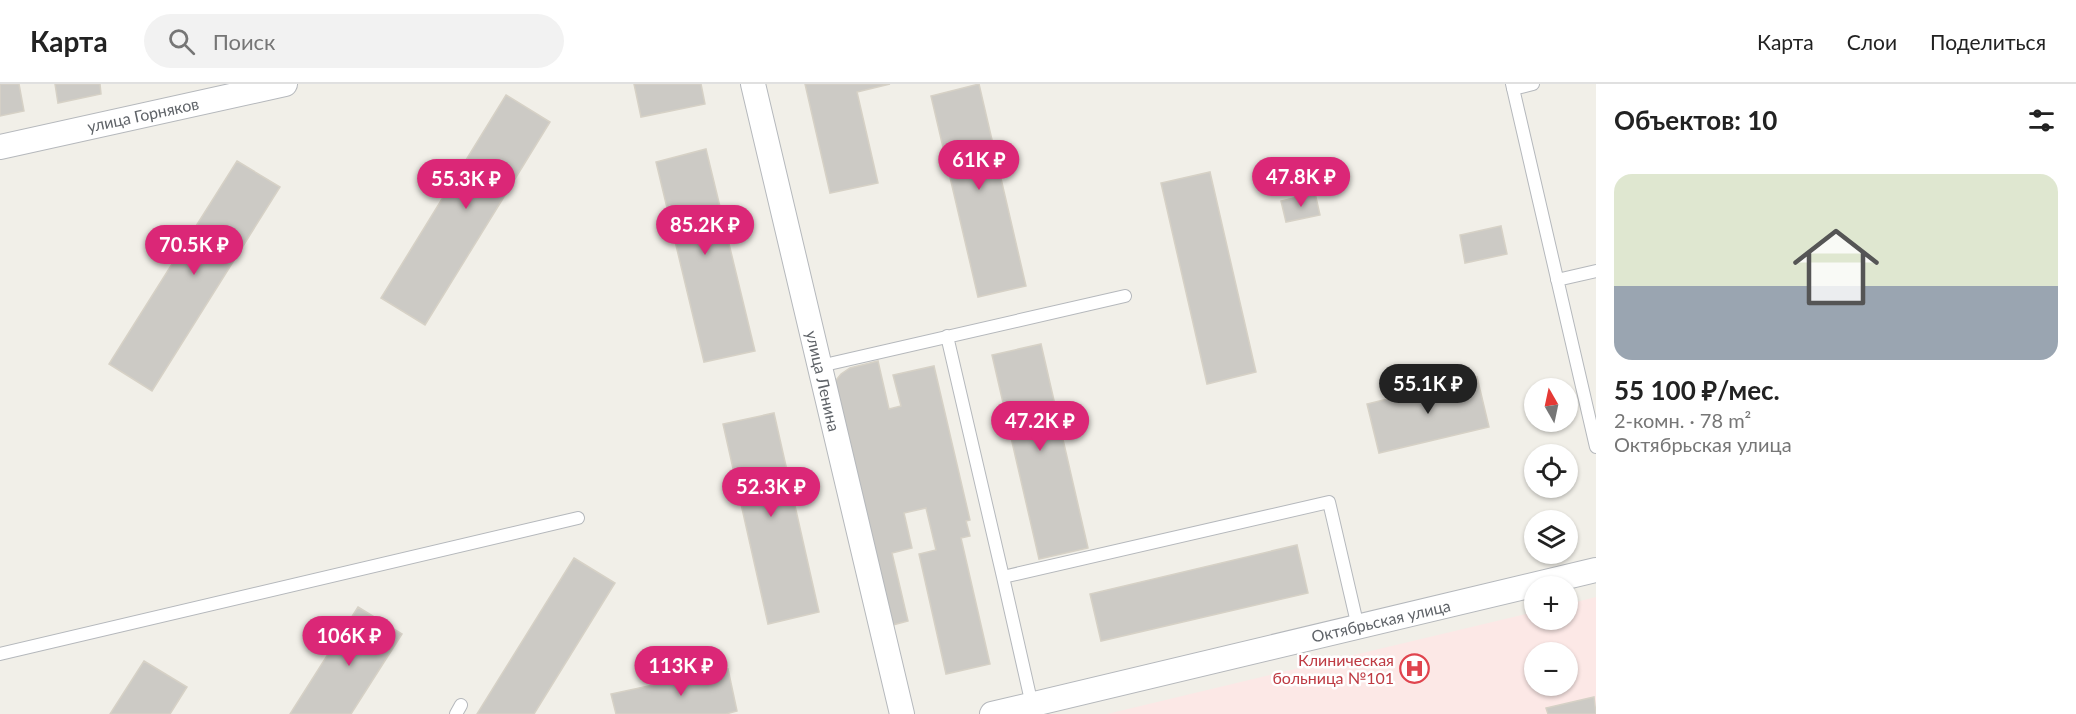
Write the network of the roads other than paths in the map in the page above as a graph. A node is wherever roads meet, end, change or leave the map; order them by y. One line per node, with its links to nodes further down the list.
1 (285, 84): 5 (street, улица Горняков)
2 (753, 84): 10 (street, улица Ленина)
3 (1533, 84): 4 (lane)
4 (1512, 86): 7 (lane)
5 (0, 147)
6 (1596, 271): 7 (lane)
7 (1557, 280): 11 (lane)
8 (1125, 296): 9 (lane)
9 (947, 336): 10 (lane); 14 (lane)
10 (820, 366): 18 (street, улица Ленина)
11 (1596, 447)
12 (578, 518): 16 (lane)
13 (1596, 570): 15 (street, Октябрьская улица)
14 (1002, 577): 15 (lane); 17 (lane)
15 (1358, 627): 17 (street, Октябрьская улица)
16 (0, 654)
17 (1032, 705): 19 (street, Октябрьская улица)
18 (902, 714)
19 (992, 714)

